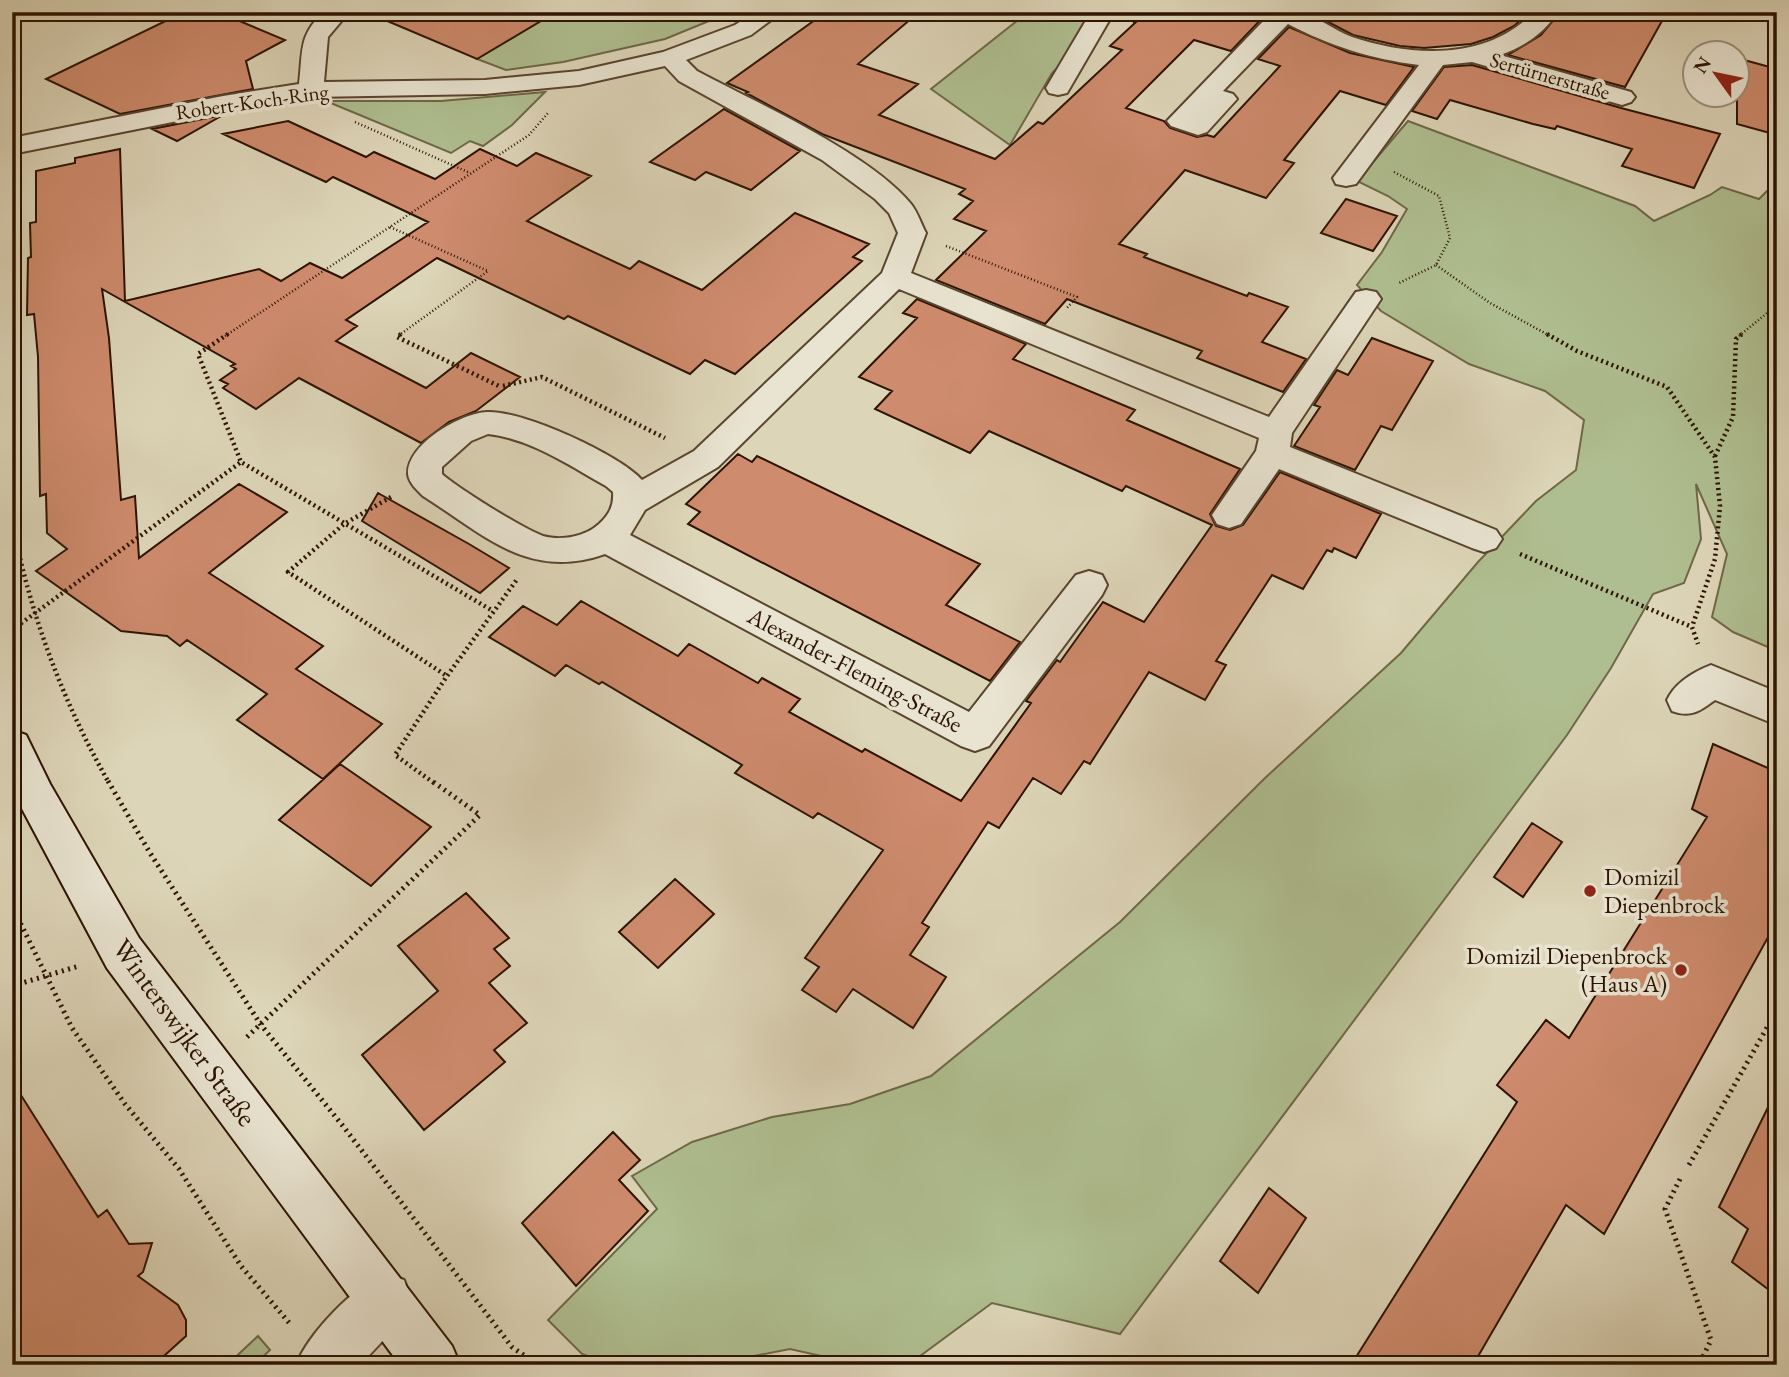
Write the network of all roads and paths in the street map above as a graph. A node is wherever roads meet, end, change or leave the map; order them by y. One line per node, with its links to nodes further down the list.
1 (338, 12): 13 (street)
2 (771, 12): 8 (street, Robert-Koch-Ring)
3 (1103, 12): 12 (street)
4 (1548, 12): 7 (street, Sertürnerstraße)
5 (1284, 13): 9 (street, Sertürnerstraße); 14 (street, Sertürnerstraße)
6 (12, 41): 10 (path)
7 (1477, 56): 9 (street, Sertürnerstraße); 15 (street, Sertürnerstraße)
8 (670, 58): 11 (street, Robert-Koch-Ring); 20 (street)
9 (1436, 58): 17 (street)
10 (12, 69)
11 (579, 78): 13 (street, Robert-Koch-Ring); 18 (path)
12 (1058, 88)
13 (311, 90): 16 (street, Robert-Koch-Ring); 18 (path)
14 (1206, 93)
15 (1622, 97)
16 (12, 146)
17 (1354, 168): 21 (path)
18 (470, 173): 19 (path)
19 (389, 226): 26 (path); 31 (path)
20 (912, 233): 22 (street); 25 (path)
21 (1436, 265): 23 (path); 29 (path)
22 (895, 276): 25 (street); 30 (street)
23 (1366, 299): 28 (street)
24 (1777, 305): 29 (path)
25 (1042, 336): 28 (street)
26 (501, 387): 27 (path); 30 (path)
27 (500, 422): 32 (street); 33 (street)
28 (1274, 442): 34 (street); 38 (street)
29 (1715, 457): 43 (path)
30 (706, 459): 33 (street)
31 (241, 462): 36 (path); 42 (path)
32 (425, 477): 36 (path); 39 (street)
33 (631, 502): 37 (street)
34 (1229, 515)
35 (12, 521): 42 (path)
36 (344, 524): 41 (path); 45 (path)
37 (607, 539): 39 (street); 40 (street, Alexander-Fleming-Straße)
38 (1483, 539): 43 (path)
39 (540, 549): 41 (path)
40 (1088, 585)
41 (493, 611): 45 (path)
42 (33, 615): 44 (path); 55 (path)
43 (1692, 627): 46 (path)
44 (12, 630)
45 (447, 676): 55 (path)
46 (1698, 691): 47 (street)
47 (1777, 709)
48 (12, 747): 50 (street, Winterswijker Straße)
49 (12, 906): 51 (path)
50 (123, 953): 51 (path); 57 (street, Winterswijker Straße)
51 (45, 976): 52 (path); 61 (path)
52 (12, 986)
53 (1777, 1010): 54 (path)
54 (1770, 1021): 56 (path); 58 (path)
55 (260, 1024): 57 (path); 63 (path)
56 (1777, 1029)
57 (211, 1071): 60 (street, Winterswijker Straße)
58 (1689, 1165)
59 (1680, 1179): 64 (path)
60 (385, 1299): 61 (street); 62 (street, Winterswijker Straße)
61 (309, 1348)
62 (433, 1365)
63 (538, 1365)
64 (1699, 1365)

